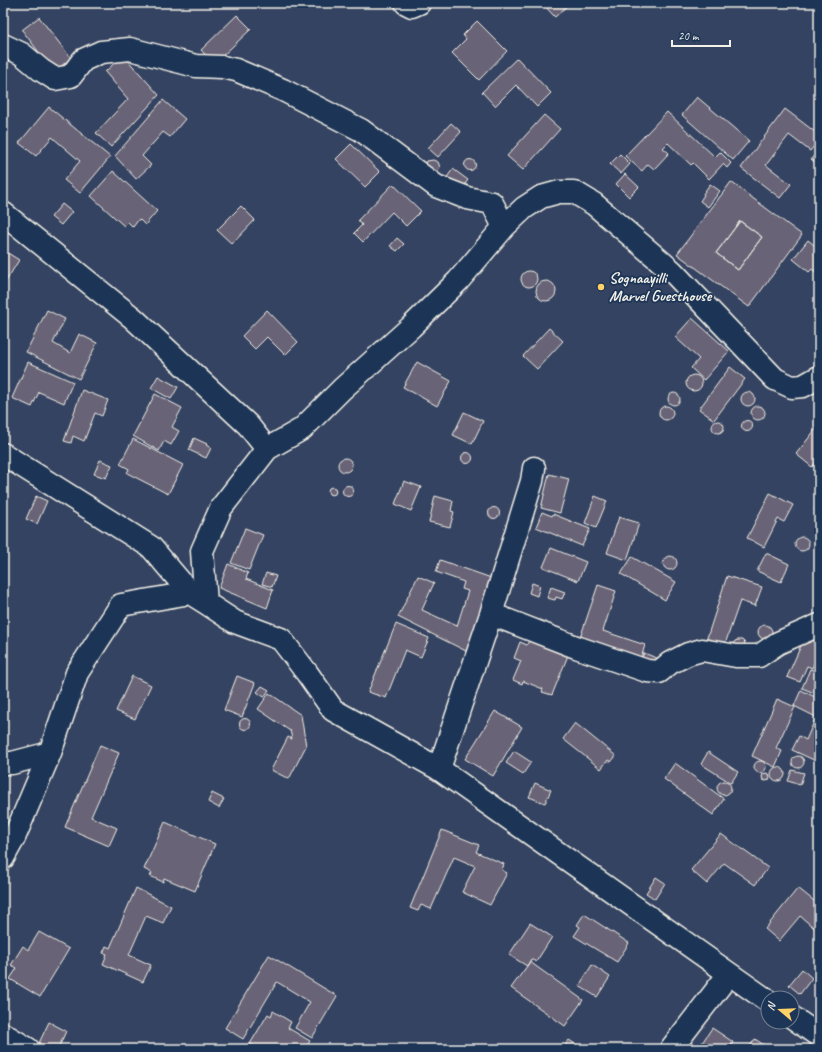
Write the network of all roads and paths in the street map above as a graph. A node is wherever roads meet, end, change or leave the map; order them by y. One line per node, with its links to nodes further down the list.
1 (406, 3): 2 (street)
2 (419, 3)
3 (3, 46): 5 (street)
4 (3, 213): 7 (street)
5 (504, 227): 6 (street); 7 (street)
6 (819, 377)
7 (268, 449): 10 (street)
8 (3, 454): 10 (street)
9 (534, 468): 11 (street)
10 (198, 598): 13 (street); 15 (street)
11 (491, 614): 12 (street); 15 (street)
12 (819, 625)
13 (50, 754): 14 (street); 16 (street)
14 (3, 763)
15 (439, 769): 17 (street)
16 (3, 858)
17 (729, 974): 18 (street); 23 (street)
18 (760, 995)
19 (800, 1023): 21 (street)
20 (3, 1034): 22 (street)
21 (819, 1036)
22 (28, 1049)
23 (671, 1049)

